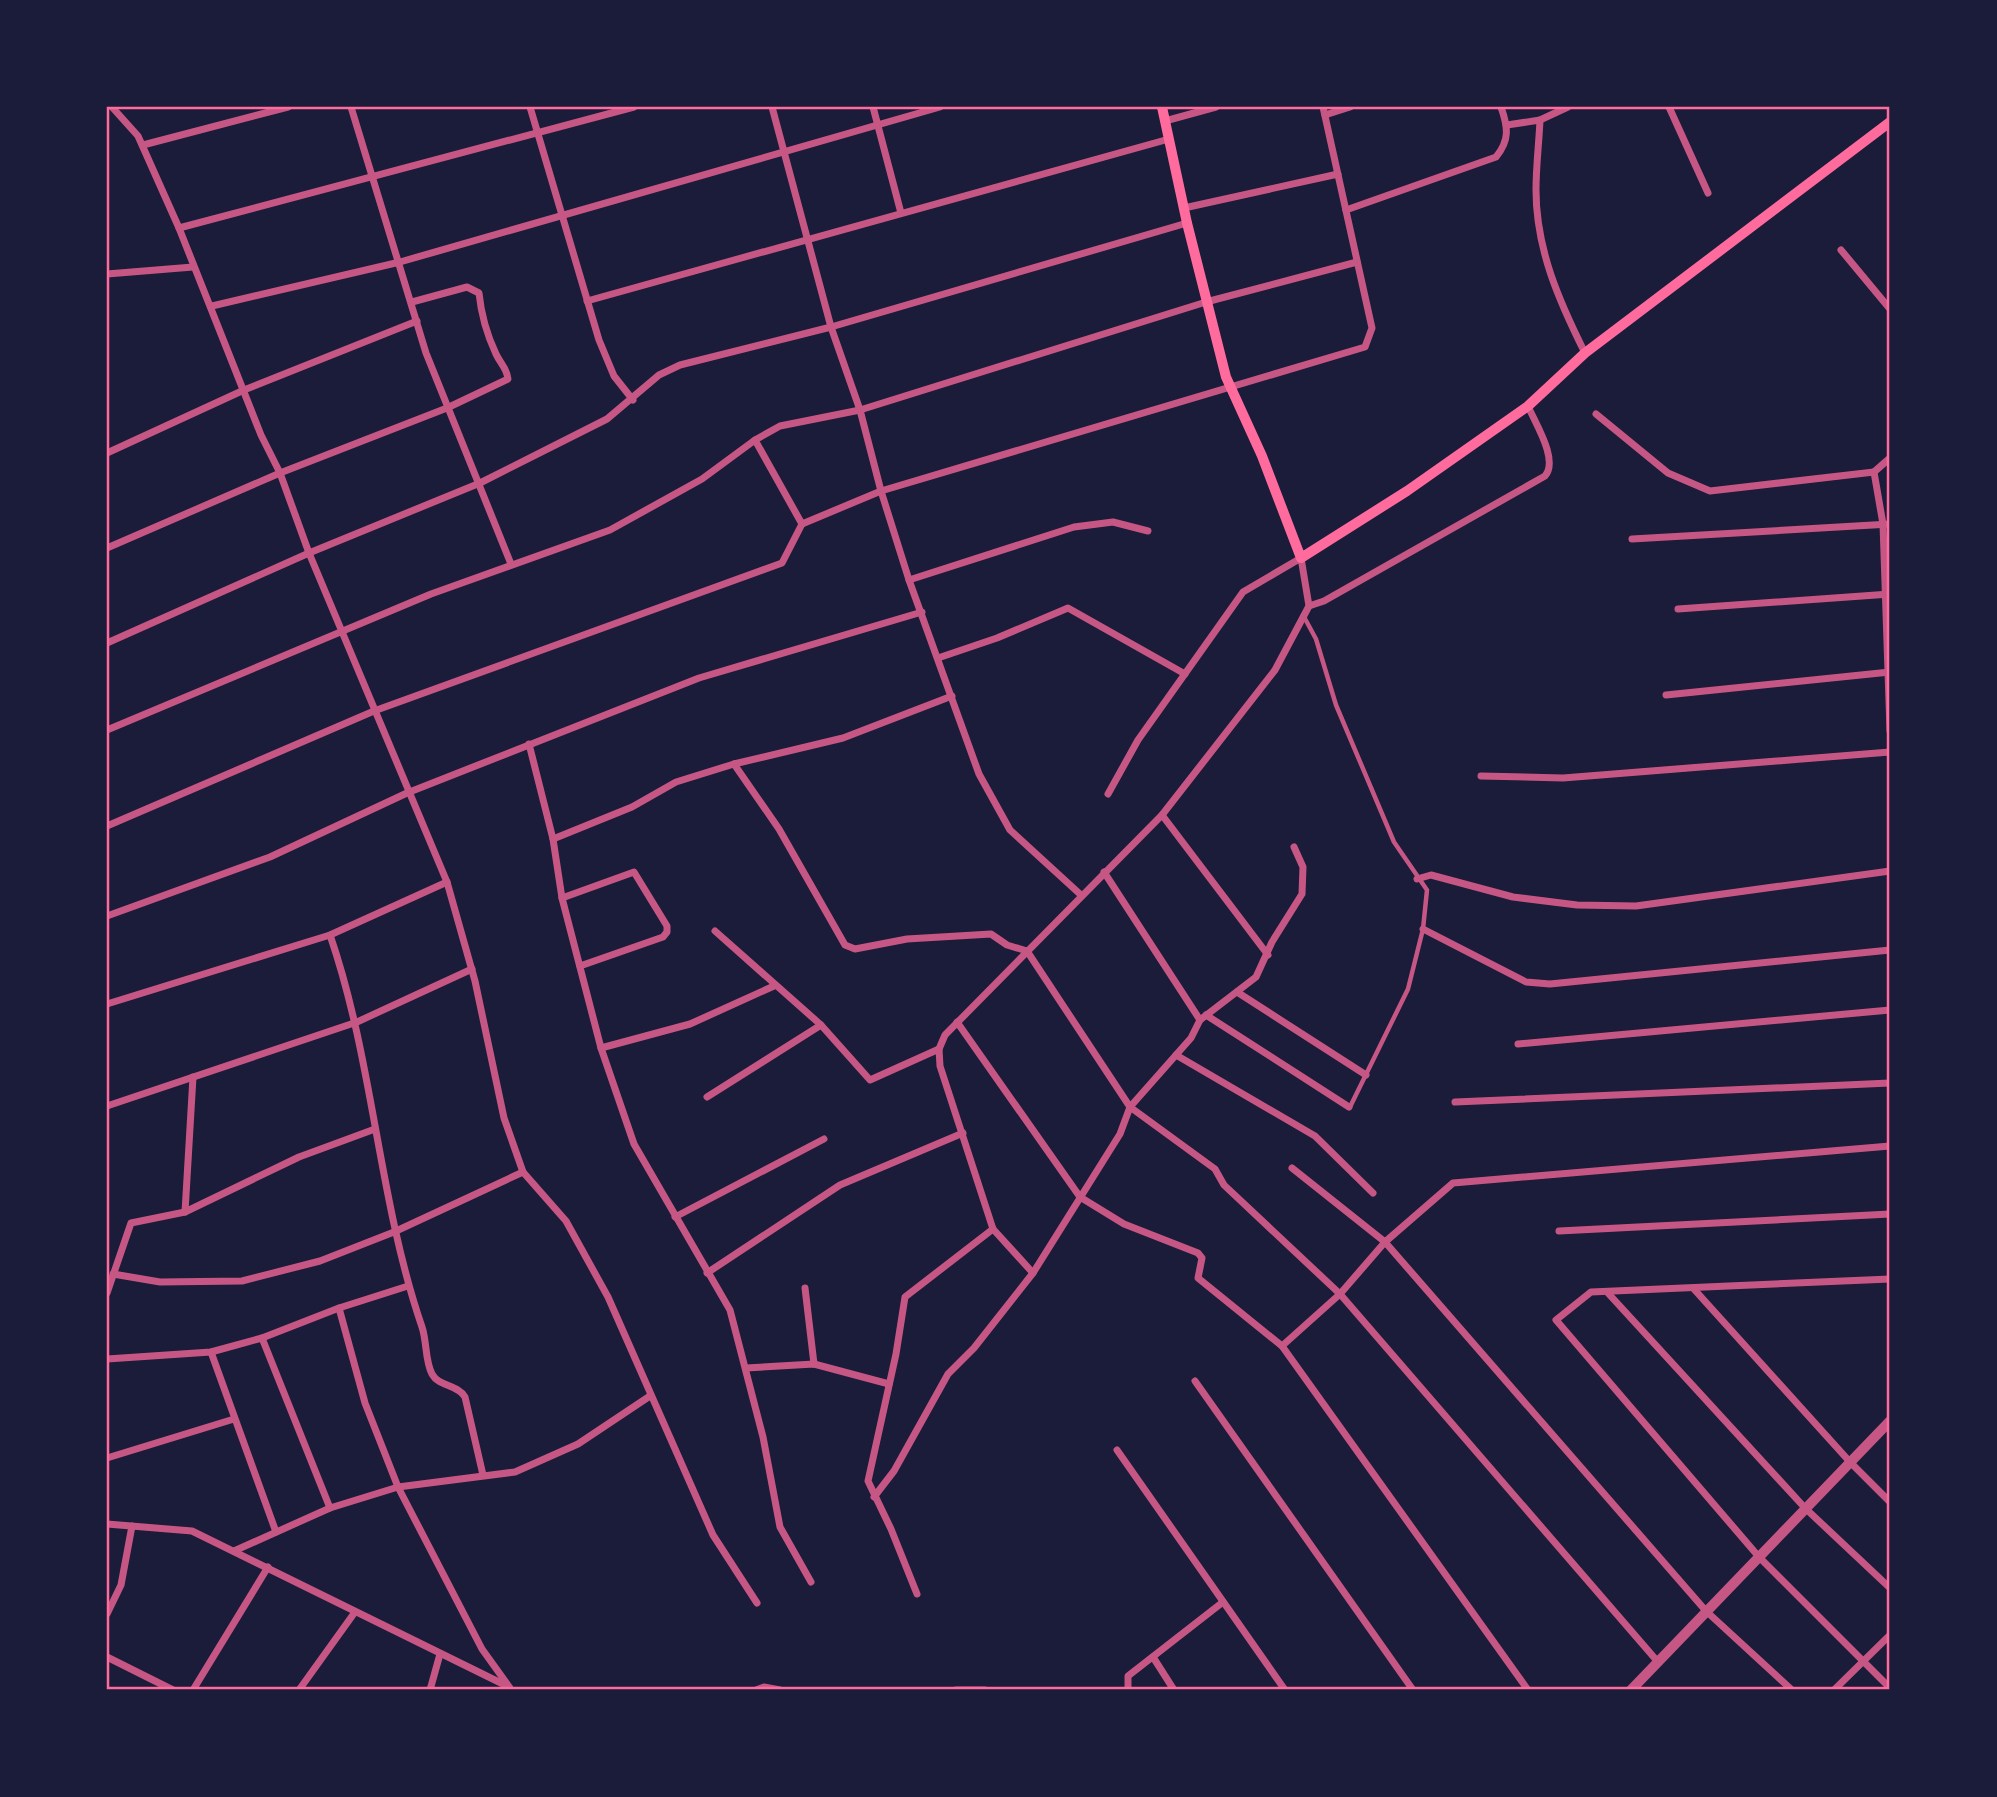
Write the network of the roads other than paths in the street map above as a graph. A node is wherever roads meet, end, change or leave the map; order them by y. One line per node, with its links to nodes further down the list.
1 (112, 107): 23 (street)
2 (288, 107): 23 (street)
3 (351, 107): 26 (street)
4 (530, 107): 21 (street)
5 (634, 107): 21 (street)
6 (772, 107): 24 (street)
7 (873, 107): 19 (street)
8 (940, 107): 19 (street)
9 (1162, 107): 17 (main road)
10 (1216, 107): 17 (street)
11 (1350, 107): 15 (street)
12 (1501, 107): 20 (street)
13 (1568, 107): 16 (street)
14 (1669, 107): 27 (street)
15 (1324, 111): 25 (street)
16 (1540, 120): 20 (street); 47 (street)
17 (1165, 121): 22 (main road)
18 (1889, 124): 47 (main road)
19 (878, 125): 24 (street); 30 (street)
20 (1507, 125): 29 (street)
21 (537, 132): 26 (street); 31 (street)
22 (1170, 139): 28 (main road); 30 (street)
23 (143, 145): 33 (street)
24 (783, 153): 31 (street); 34 (street)
25 (1338, 174): 28 (street); 29 (street)
26 (373, 176): 33 (street); 36 (street)
27 (1708, 193)
28 (1184, 208): 32 (main road)
29 (1346, 210): 37 (street)
30 (901, 213): 34 (street)
31 (562, 216): 36 (street); 40 (street)
32 (1186, 223): 42 (main road); 46 (street)
33 (179, 228): 38 (street)
34 (807, 240): 40 (street); 46 (street)
35 (1841, 250): 44 (street)
36 (400, 262): 41 (street); 43 (street)
37 (1357, 262): 42 (street); 48 (street)
38 (193, 267): 39 (street); 43 (street)
39 (107, 274)
40 (587, 301): 50 (street)
41 (412, 302): 45 (street); 52 (street)
42 (1206, 302): 48 (main road); 53 (street)
43 (212, 306): 49 (street)
44 (1890, 309)
45 (417, 321): 49 (street); 52 (street)
46 (831, 327): 50 (street); 53 (street)
47 (1585, 353): 51 (main road)
48 (1231, 387): 61 (street); 68 (main road)
49 (244, 390): 56 (street); 59 (street)
50 (633, 400): 60 (street)
51 (1528, 406): 68 (main road); 72 (street)
52 (447, 408): 59 (street); 60 (street)
53 (860, 410): 55 (street); 61 (street)
54 (1595, 414): 58 (street)
55 (755, 440): 62 (street); 69 (street)
56 (107, 453)
57 (1890, 458): 58 (street)
58 (1874, 472): 63 (street)
59 (279, 473): 66 (street); 67 (street)
60 (480, 483): 67 (street); 69 (street)
61 (881, 491): 62 (street); 70 (street)
62 (802, 524): 83 (street)
63 (1886, 524): 65 (street); 71 (street)
64 (1147, 531): 70 (street)
65 (1632, 539)
66 (107, 548)
67 (309, 553): 76 (street); 77 (street)
68 (1301, 558): 72 (street); 80 (street)
69 (511, 564): 76 (street)
70 (909, 580): 74 (street)
71 (1887, 594): 73 (street); 79 (street)
72 (1309, 606): 75 (street)
73 (1678, 609)
74 (922, 612): 78 (street); 86 (street)
75 (1303, 615): 92 (street); 98 (lane)
76 (341, 632): 83 (street); 84 (street)
77 (107, 643)
78 (938, 658): 80 (street); 82 (street)
79 (1889, 672): 81 (street); 85 (street)
80 (1185, 674): 91 (street)
81 (1666, 695)
82 (952, 696): 88 (street); 100 (street)
83 (374, 711): 90 (street); 93 (street)
84 (107, 730)
85 (1890, 731)
86 (529, 744): 90 (street); 94 (street)
87 (1890, 752): 89 (street)
88 (734, 764): 94 (street); 107 (street)
89 (1481, 776)
90 (407, 793): 99 (street); 102 (street)
91 (1108, 794)
92 (1163, 815): 97 (street); 108 (street)
93 (107, 827)
94 (554, 839): 101 (street)
95 (1294, 847): 108 (street)
96 (1890, 871): 98 (street)
97 (1104, 872): 100 (street); 115 (street)
98 (1417, 879): 103 (lane)
99 (447, 882): 105 (street); 110 (street)
100 (1080, 894): 107 (street)
101 (562, 898): 109 (street); 109 (street)
102 (107, 916)
103 (1423, 929): 106 (street); 123 (lane)
104 (715, 931): 111 (street)
105 (330, 935): 113 (street); 116 (street)
106 (1890, 950)
107 (1027, 951): 117 (street); 129 (street)
108 (1268, 955): 112 (street)
109 (580, 967): 120 (street)
110 (472, 969): 116 (street); 136 (street)
111 (774, 986): 118 (street); 120 (street)
112 (1237, 992): 115 (street); 123 (street)
113 (107, 1004)
114 (1890, 1010): 119 (street)
115 (1203, 1017): 122 (street); 130 (street)
116 (357, 1022): 124 (street); 131 (street)
117 (957, 1022): 121 (street); 138 (street)
118 (821, 1025): 121 (street); 126 (street)
119 (1518, 1044)
120 (601, 1048): 141 (street)
121 (939, 1049): 132 (street)
122 (1176, 1055): 129 (street); 137 (street)
123 (1366, 1075): 130 (lane)
124 (193, 1077): 128 (street); 139 (street)
125 (1890, 1083): 127 (street)
126 (707, 1097)
127 (1455, 1102)
128 (107, 1106)
129 (1130, 1107): 138 (street); 155 (street)
130 (1349, 1107)
131 (375, 1129): 139 (street); 144 (street)
132 (963, 1132): 142 (street); 146 (street)
133 (824, 1139): 141 (street)
134 (1890, 1146): 145 (street)
135 (1292, 1168): 145 (street)
136 (523, 1172): 144 (street); 165 (street)
137 (1373, 1193)
138 (1080, 1197): 147 (street); 158 (street)
139 (185, 1212): 148 (street)
140 (1890, 1214): 143 (street)
141 (675, 1217): 146 (street)
142 (993, 1229): 147 (street); 164 (street)
143 (1559, 1231)
144 (394, 1232): 148 (street); 150 (street)
145 (1385, 1242): 155 (street); 188 (street)
146 (708, 1273): 162 (street)
147 (1032, 1273): 173 (street)
148 (114, 1274): 154 (street)
149 (1890, 1279): 152 (street)
150 (408, 1286): 156 (street); 171 (street)
151 (805, 1288): 161 (street)
152 (1693, 1288): 153 (street); 170 (street)
153 (1607, 1292): 176 (street); 181 (street)
154 (107, 1293)
155 (1340, 1294): 158 (street); 196 (street)
156 (339, 1308): 157 (street); 172 (street)
157 (262, 1338): 159 (street); 175 (street)
158 (1282, 1346): 211 (street)
159 (211, 1352): 160 (street); 166 (street)
160 (107, 1359)
161 (814, 1364): 162 (street); 164 (street)
162 (746, 1368): 183 (street)
163 (1195, 1381): 210 (street)
164 (889, 1384): 173 (street)
165 (650, 1396): 171 (street); 187 (street)
166 (234, 1419): 169 (street); 179 (street)
167 (1890, 1421): 170 (street)
168 (1117, 1450): 186 (street)
169 (107, 1458)
170 (1850, 1462): 174 (street); 176 (street)
171 (483, 1475): 172 (street)
172 (398, 1487): 175 (street); 198 (street)
173 (874, 1497): 185 (street)
174 (1890, 1502)
175 (330, 1508): 179 (street)
176 (1805, 1508): 181 (street); 184 (street)
177 (107, 1524): 178 (street)
178 (132, 1526): 180 (street); 190 (street)
179 (276, 1532): 180 (street)
180 (234, 1551): 182 (street)
181 (1759, 1557): 188 (street); 195 (street)
182 (268, 1567): 189 (street); 200 (street)
183 (811, 1581)
184 (1890, 1588)
185 (918, 1594)
186 (1223, 1602): 194 (street); 209 (street)
187 (757, 1603)
188 (1706, 1611): 196 (street); 213 (street)
189 (355, 1612): 192 (street); 201 (street)
190 (107, 1614)
191 (1890, 1635): 195 (street)
192 (440, 1654): 198 (street); 202 (street)
193 (107, 1657): 199 (street)
194 (1153, 1657): 207 (street); 208 (street)
195 (1863, 1661): 197 (street); 214 (street)
196 (1658, 1662): 212 (street)
197 (1890, 1688)
198 (512, 1689)
199 (173, 1690)
200 (193, 1690)
201 (299, 1690)
202 (430, 1690)
203 (756, 1690): 204 (street)
204 (780, 1690)
205 (956, 1690): 206 (street)
206 (985, 1690)
207 (1128, 1690)
208 (1174, 1690)
209 (1285, 1690)
210 (1413, 1690)
211 (1528, 1690)
212 (1631, 1690)
213 (1791, 1690)
214 (1834, 1690)

